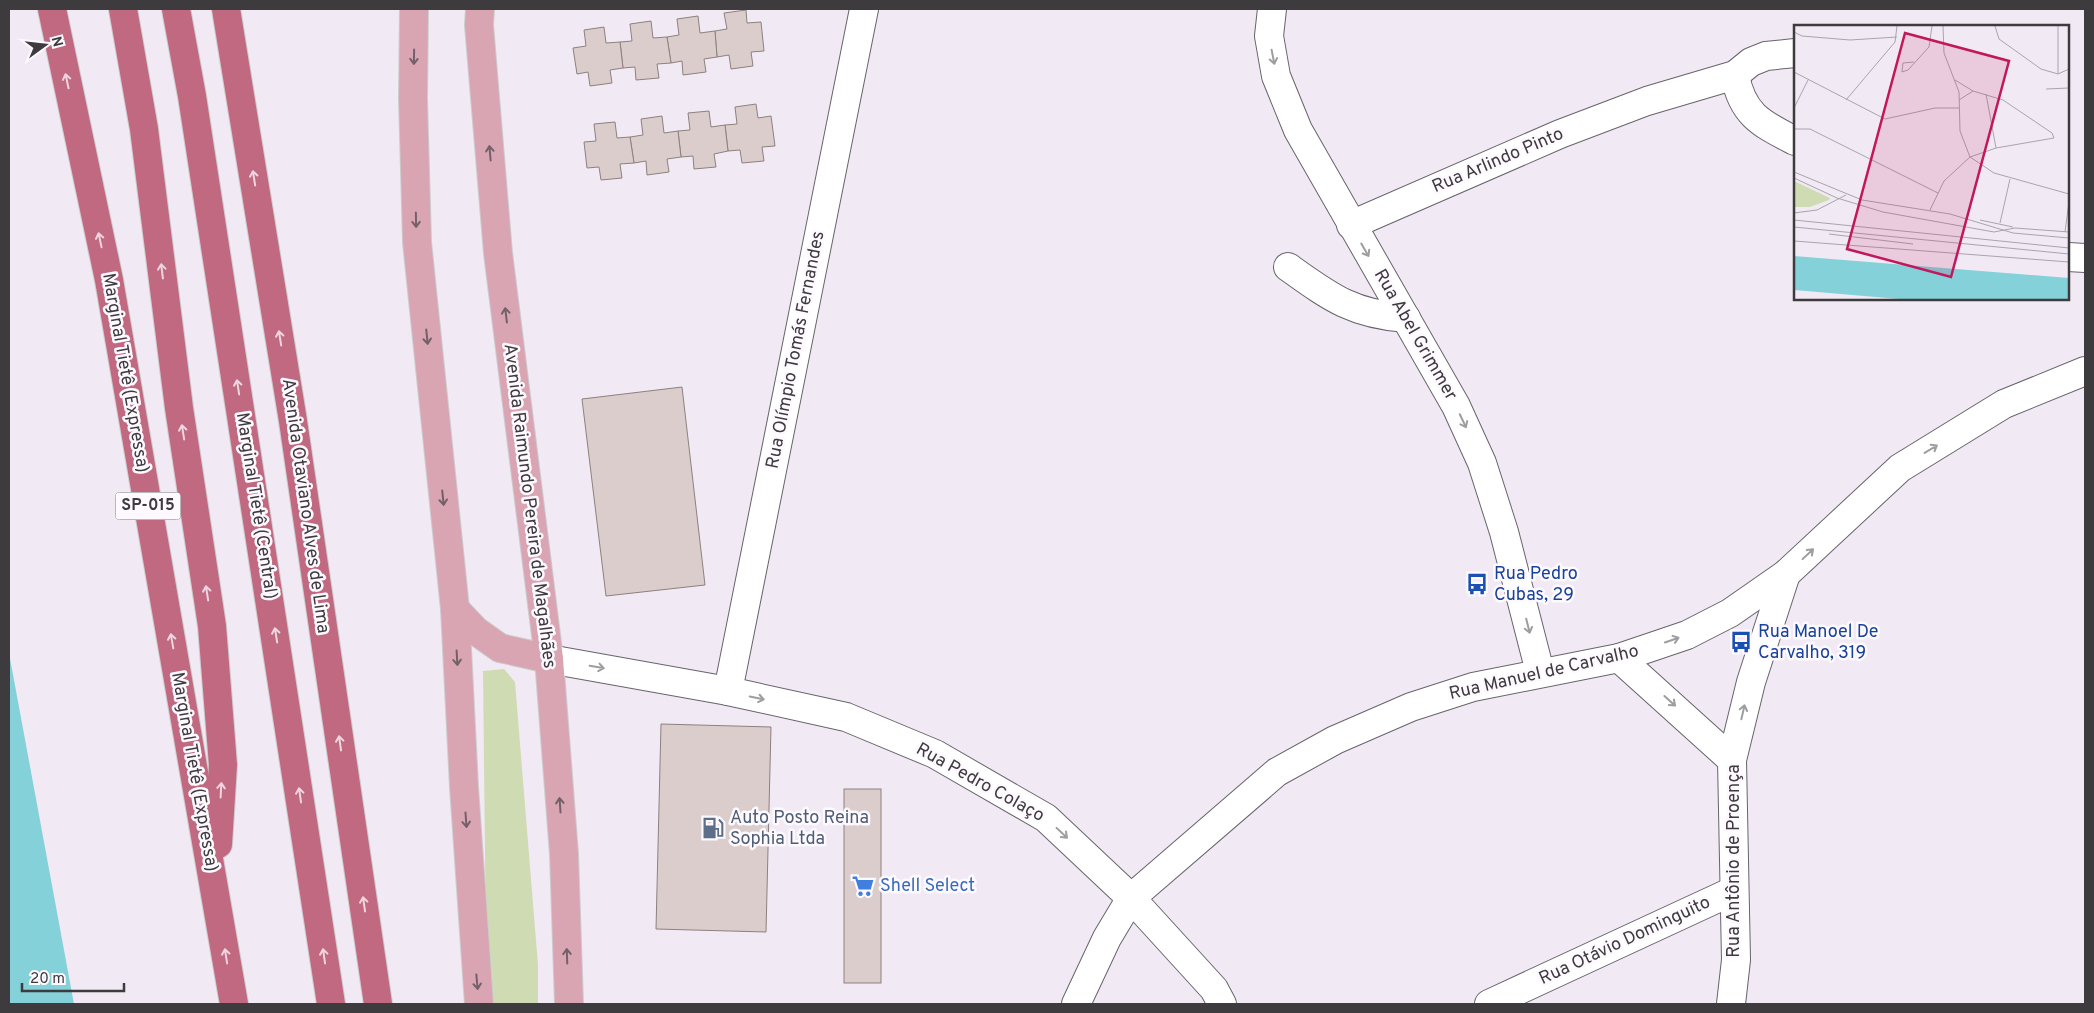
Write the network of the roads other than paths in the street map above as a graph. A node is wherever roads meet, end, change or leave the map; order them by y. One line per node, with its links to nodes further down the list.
1 (52, 9): 25 (highway, Marginal Tietê (Expressa) / SP-015, one-way to 1)
2 (123, 9): 25 (highway, one-way to 2)
3 (176, 9): 29 (highway, Marginal Tietê (Central), one-way to 3)
4 (226, 9): 30 (highway, Avenida Otaviano Alves de Lima, one-way to 4)
5 (414, 9): 19 (main road, one-way to 19)
6 (480, 9): 21 (main road, Avenida Raimundo Pereira de Magalhães, one-way to 6)
7 (864, 9): 23 (street, Rua Olímpio Tomás Fernandes)
8 (1272, 9): 12 (street, Rua Abel Grimmer, one-way to 12)
9 (1794, 53): 10 (street, Rua Arlindo Pinto)
10 (1735, 74): 11 (street); 12 (street, Rua Arlindo Pinto)
11 (1794, 140)
12 (1351, 225): 16 (street, Rua Abel Grimmer, one-way to 16)
13 (2069, 257): 14 (street)
14 (2085, 258)
15 (1288, 267): 16 (street)
16 (1406, 318): 22 (street, Rua Abel Grimmer, one-way to 22)
17 (2085, 371): 18 (street, Rua Manuel de Carvalho, one-way to 17)
18 (1786, 574): 20 (street, Rua Manuel de Carvalho, one-way to 18); 24 (street, Rua Antônio de Proença, one-way to 18)
19 (454, 609): 21 (main road); 31 (main road, one-way to 31)
20 (1620, 658): 22 (street, Rua Manuel de Carvalho); 24 (street, one-way to 24)
21 (549, 659): 23 (street, Rua Pedro Colaço, one-way to 23); 32 (main road, Avenida Raimundo Pereira de Magalhães, one-way to 21)
22 (1540, 672): 27 (street, Rua Manuel de Carvalho)
23 (728, 691): 27 (street, Rua Pedro Colaço, one-way to 27)
24 (1732, 760): 26 (street, Rua Antônio de Proença)
25 (215, 891): 28 (highway, Marginal Tietê (Expressa) / SP-015, one-way to 25)
26 (1733, 891): 35 (street, Rua Otávio Dominguito); 36 (street, Rua Antônio de Proença)
27 (1131, 898): 33 (street, Rua Manuel de Carvalho); 34 (street, Rua Pedro Colaço)
28 (234, 1004)
29 (331, 1004)
30 (378, 1004)
31 (479, 1004)
32 (569, 1004)
33 (1076, 1004)
34 (1222, 1004)
35 (1489, 1004)
36 (1731, 1004)

